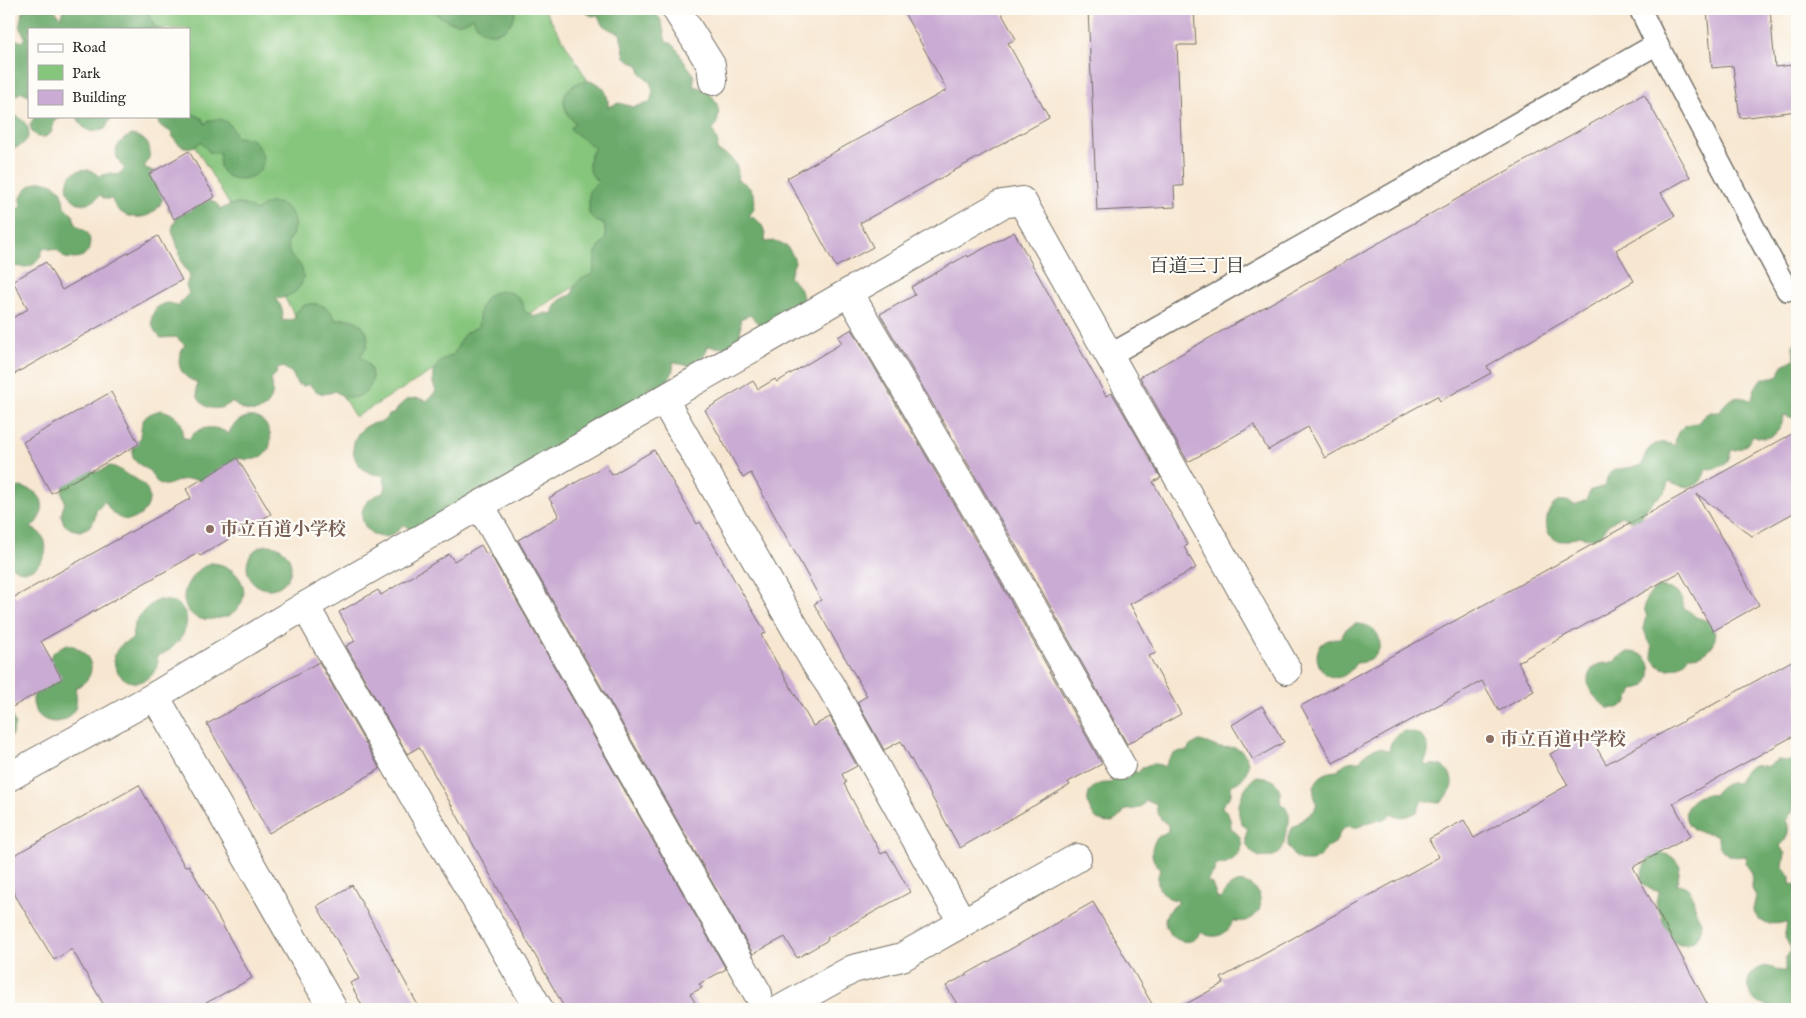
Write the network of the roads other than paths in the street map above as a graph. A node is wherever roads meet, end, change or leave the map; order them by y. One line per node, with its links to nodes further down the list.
1 (676, 9): 4 (street)
2 (1640, 9): 3 (lane)
3 (1657, 44): 5 (lane); 7 (lane)
4 (713, 81)
5 (1787, 290)
6 (849, 293): 7 (street); 8 (street); 13 (street)
7 (1110, 355): 11 (street)
8 (664, 400): 9 (street); 16 (street)
9 (480, 505): 10 (street); 17 (street)
10 (305, 606): 12 (street); 19 (street)
11 (1287, 670)
12 (154, 696): 14 (street); 18 (street)
13 (1121, 765)
14 (9, 776)
15 (1076, 858): 16 (street)
16 (962, 922): 20 (street)
17 (758, 994)
18 (333, 1009)
19 (540, 1009)
20 (781, 1009)

